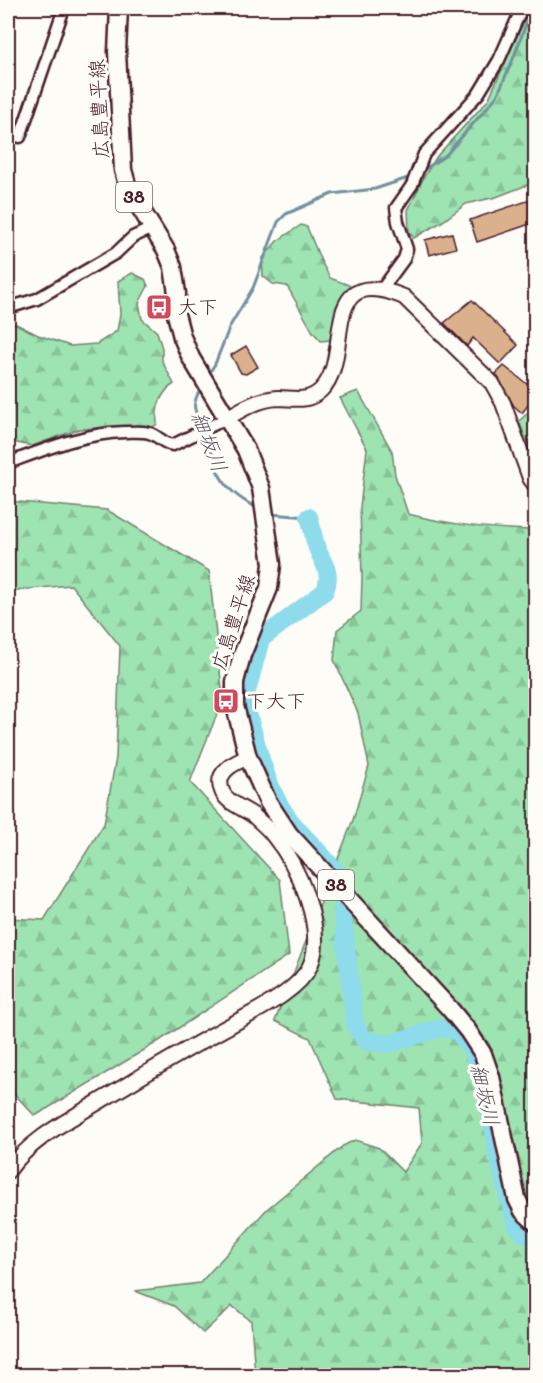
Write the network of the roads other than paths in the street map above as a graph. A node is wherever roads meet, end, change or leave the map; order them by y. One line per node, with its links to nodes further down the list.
1 (64, 8): 4 (street)
2 (119, 8): 5 (main road, 広島豊平線 / 38)
3 (522, 8): 6 (street)
4 (8, 134)
5 (152, 228): 7 (street); 8 (main road, 広島豊平線 / 38)
6 (382, 289): 8 (street); 10 (street)
7 (8, 308)
8 (227, 418): 9 (street); 11 (main road, 広島豊平線 / 38)
9 (8, 463)
10 (536, 486)
11 (248, 757): 12 (street); 13 (main road, 広島豊平線 / 38)
12 (8, 1171)
13 (536, 1223)

